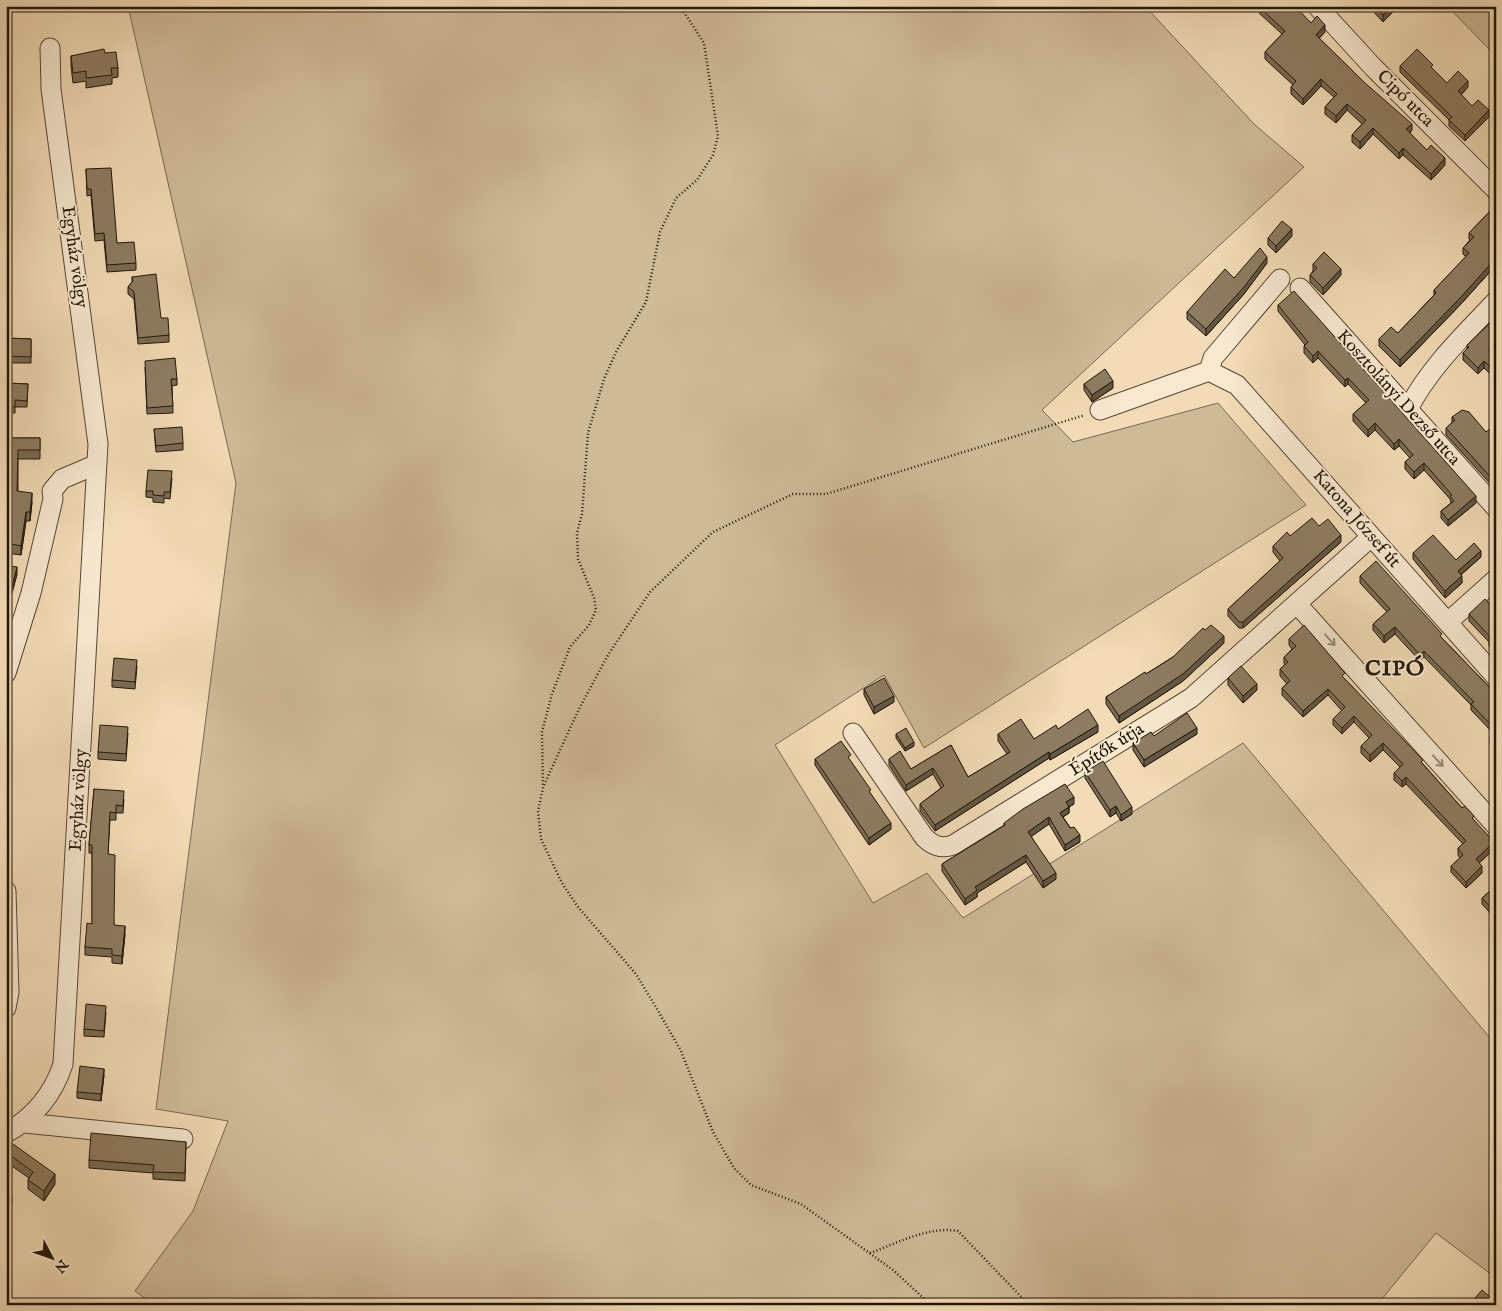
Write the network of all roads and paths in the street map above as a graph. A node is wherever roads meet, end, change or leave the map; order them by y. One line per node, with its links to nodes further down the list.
1 (680, 6): 20 (path)
2 (1317, 6): 4 (street, Cipó utca)
3 (50, 48): 11 (street, Egyház völgy)
4 (1496, 190)
5 (1280, 279): 8 (street)
6 (1300, 288): 10 (street, Kosztolányi Dezső utca)
7 (1496, 300): 10 (street)
8 (1209, 371): 9 (street); 13 (street, Katona József út)
9 (1100, 410): 20 (path)
10 (1408, 410): 12 (street, Kosztolányi Dezső utca)
11 (95, 465): 17 (street); 24 (street, Egyház völgy)
12 (1496, 508)
13 (1371, 537): 15 (street, Építők útja); 16 (street, Katona József út)
14 (1496, 579): 16 (street)
15 (1297, 604): 19 (street, Építők útja); 21 (street, one-way to 21)
16 (1448, 622): 18 (street, Katona József út)
17 (6, 673)
18 (1496, 677)
19 (853, 733)
20 (543, 788): 27 (path)
21 (1496, 826)
22 (6, 891): 23 (street)
23 (6, 1008)
24 (25, 1123): 25 (street, Egyház völgy); 26 (street)
25 (6, 1133)
26 (183, 1139)
27 (870, 1253): 28 (path); 29 (path)
28 (931, 1305)
29 (1029, 1305)

